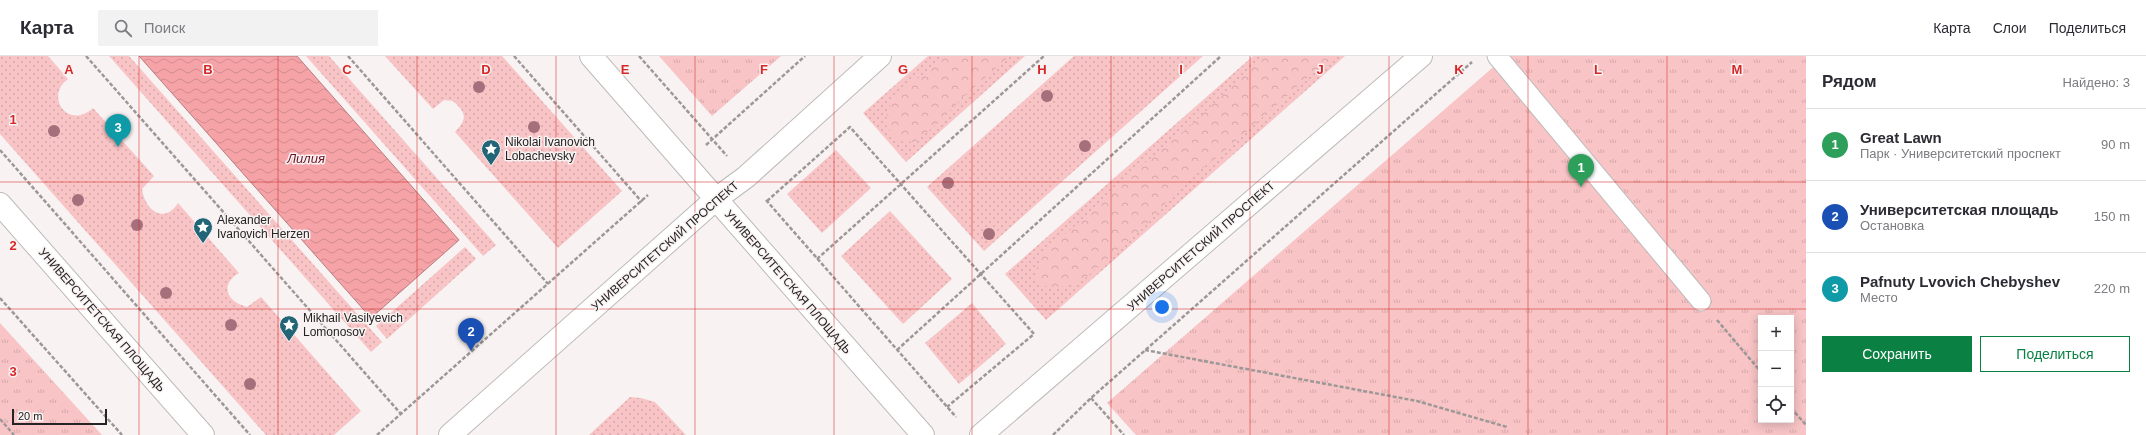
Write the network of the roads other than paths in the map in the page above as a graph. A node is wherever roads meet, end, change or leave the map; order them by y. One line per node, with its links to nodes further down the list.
1 (591, 56): 5 (main road, УНИВЕРСИТЕТСКАЯ ПЛОЩАДЬ)
2 (880, 56): 5 (main road, УНИВЕРСИТЕТСКИЙ ПРОСПЕКТ)
3 (1421, 56): 11 (main road, УНИВЕРСИТЕТСКИЙ ПРОСПЕКТ)
4 (1497, 56): 7 (lane)
5 (716, 199): 9 (main road, УНИВЕРСИТЕТСКИЙ ПРОСПЕКТ); 10 (main road, УНИВЕРСИТЕТСКАЯ ПЛОЩАДЬ)
6 (0, 204): 8 (main road, УНИВЕРСИТЕТСКАЯ ПЛОЩАДЬ)
7 (1701, 301)
8 (203, 435)
9 (450, 435)
10 (923, 435)
11 (981, 435)

